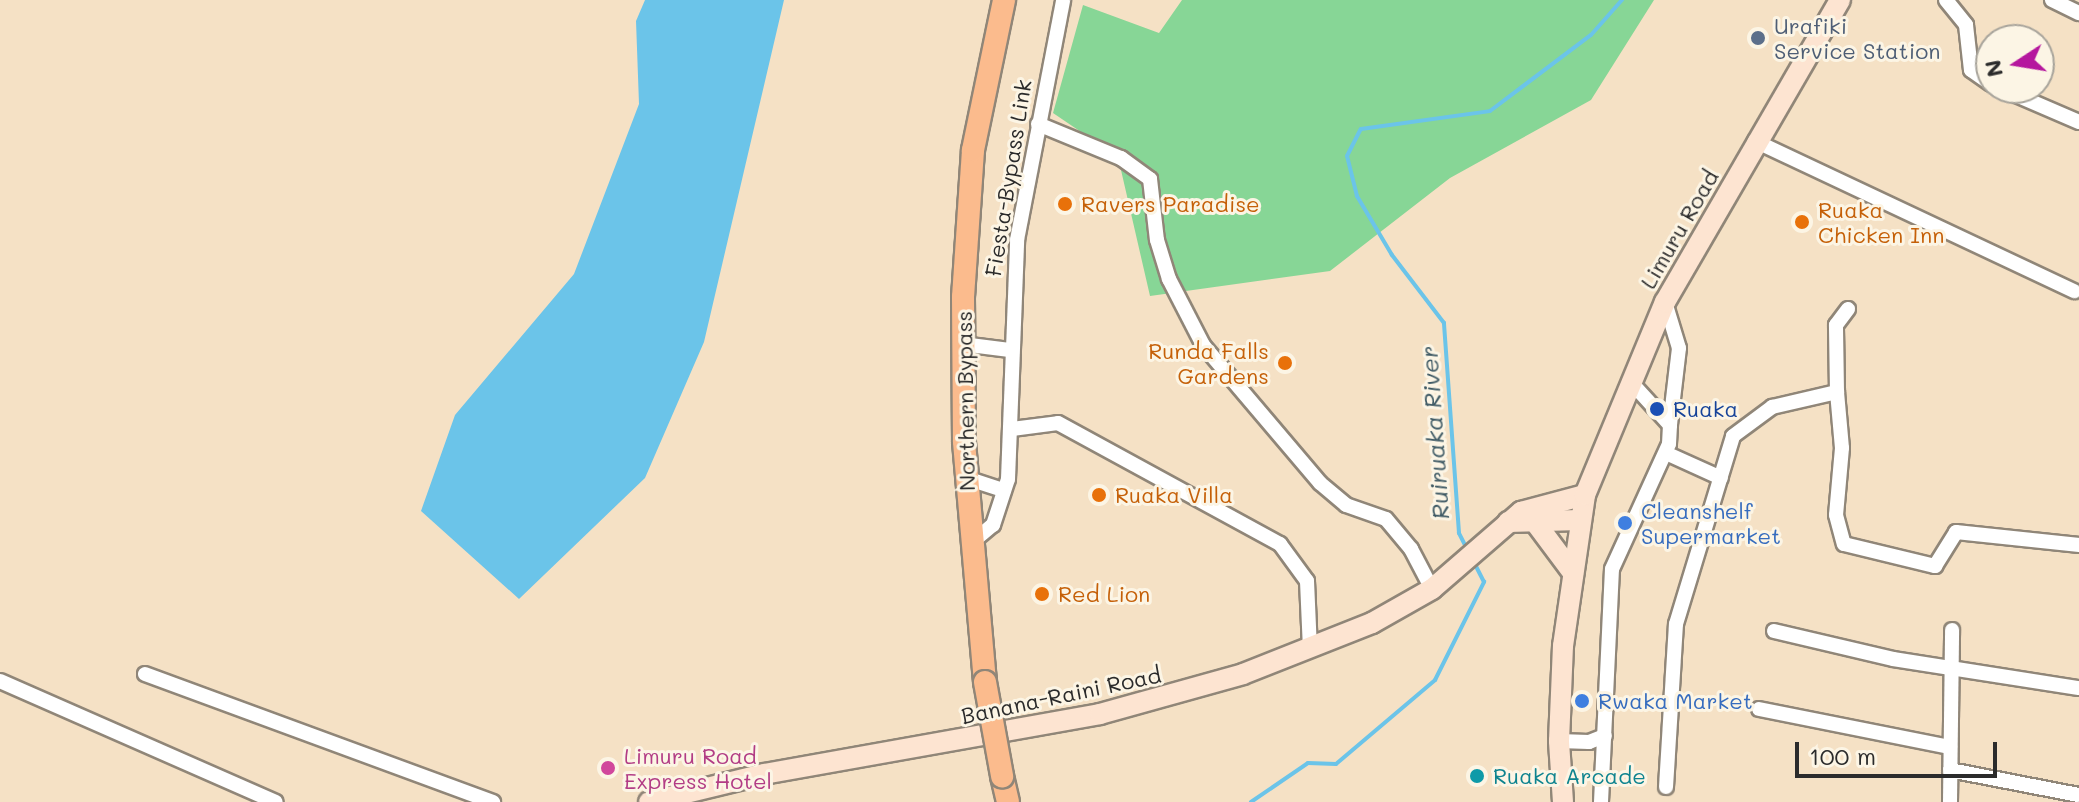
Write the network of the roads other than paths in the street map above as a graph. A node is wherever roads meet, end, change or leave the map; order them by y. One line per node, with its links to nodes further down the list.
1 (1004, 0): 15 (main road, Northern Bypass)
2 (1063, 0): 10 (street, Fiesta-Bypass Link)
3 (1840, 0): 11 (main road, Limuru Road)
4 (1946, 0): 7 (street)
5 (2052, 0): 6 (street)
6 (2079, 13)
7 (1975, 73)
8 (2037, 104): 9 (street)
9 (2079, 122)
10 (1038, 124): 16 (street, Fiesta-Bypass Link); 32 (street)
11 (1755, 141): 12 (street); 13 (main road, Limuru Road)
12 (2074, 291)
13 (1665, 302): 17 (main road, Limuru Road); 19 (street)
14 (1848, 309): 18 (street)
15 (962, 344): 16 (street); 22 (main road, Northern Bypass)
16 (1010, 350): 20 (street, Fiesta-Bypass Link)
17 (1630, 381): 19 (street); 25 (main road, Limuru Road)
18 (1837, 392): 23 (street); 30 (street)
19 (1670, 425): 21 (street)
20 (1012, 429): 24 (street, Fiesta-Bypass Link); 35 (street)
21 (1668, 454): 23 (street); 41 (street)
22 (966, 478): 24 (street); 29 (main road, Northern Bypass)
23 (1721, 478): 45 (street)
24 (1004, 490): 29 (street, Fiesta-Bypass Link)
25 (1585, 495): 26 (main road, Limuru Road); 27 (main road)
26 (1580, 520): 28 (main road); 31 (main road, Limuru Road)
27 (1507, 522): 28 (main road); 32 (main road, Banana-Raini Road)
28 (1535, 522): 31 (main road)
29 (970, 544): 50 (main road, Northern Bypass, bridge)
30 (2079, 545)
31 (1573, 573): 42 (main road, Limuru Road)
32 (1432, 589): 35 (main road, Banana-Raini Road)
33 (1952, 630): 36 (street)
34 (1774, 631): 36 (street)
35 (1310, 649): 49 (main road, Banana-Raini Road)
36 (1952, 668): 39 (street); 43 (street)
37 (145, 674): 48 (street)
38 (0, 681): 47 (street)
39 (2079, 688)
40 (1759, 709): 43 (street)
41 (1605, 736): 42 (street); 52 (street)
42 (1559, 741): 51 (main road, Limuru Road)
43 (1950, 747): 44 (street)
44 (1950, 770): 46 (street); 53 (street)
45 (1666, 787)
46 (2079, 795)
47 (276, 802)
48 (493, 802)
49 (649, 802)
50 (1008, 802)
51 (1563, 802)
52 (1601, 802)
53 (1950, 802)

